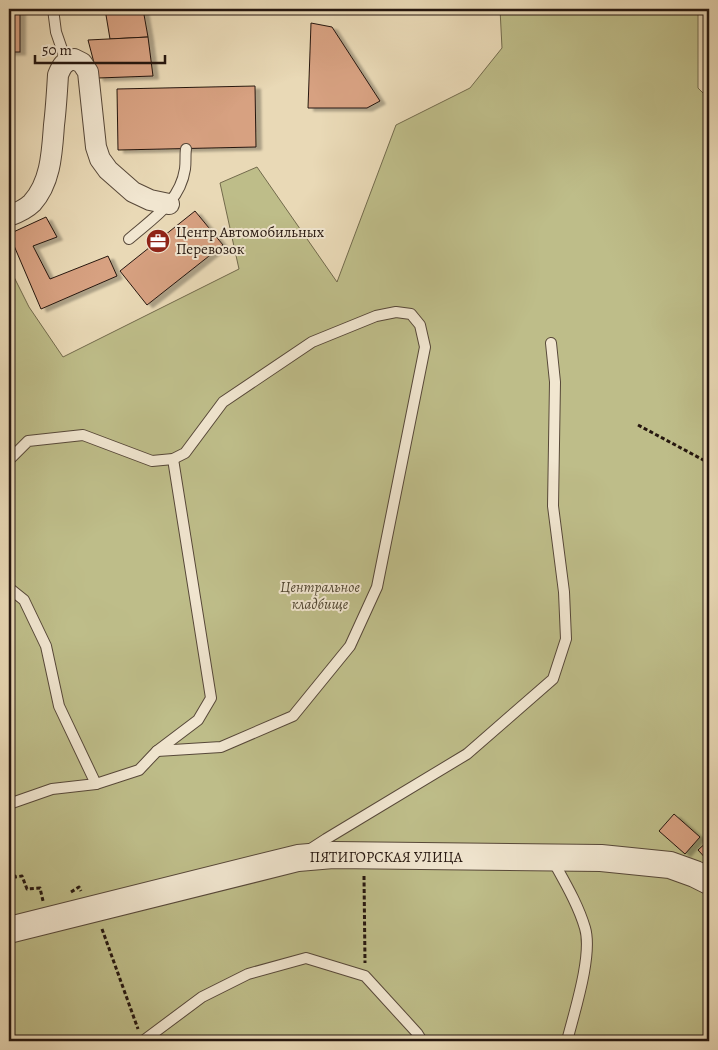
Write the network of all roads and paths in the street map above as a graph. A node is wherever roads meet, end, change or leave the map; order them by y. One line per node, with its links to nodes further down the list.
1 (53, 9): 2 (lane)
2 (66, 61): 4 (street); 5 (street)
3 (186, 149): 4 (lane)
4 (169, 204): 6 (lane)
5 (9, 216)
6 (129, 239)
7 (550, 342): 18 (lane)
8 (638, 425): 11 (path)
9 (173, 458): 10 (lane); 13 (lane); 13 (lane)
10 (9, 460)
11 (709, 463)
12 (9, 588): 14 (lane)
13 (157, 752): 14 (lane)
14 (96, 784): 15 (lane)
15 (9, 804)
16 (9, 843): 21 (path)
17 (363, 856): 18 (street, ПЯТИГОРСКАЯ УЛИЦА); 19 (street, ПЯТИГОРСКАЯ УЛИЦА); 24 (path)
18 (298, 858): 23 (street, ПЯТИГОРСКАЯ УЛИЦА)
19 (552, 858): 20 (street, ПЯТИГОРСКАЯ УЛИЦА); 27 (lane)
20 (709, 881)
21 (27, 889)
22 (100, 924): 25 (path)
23 (9, 930)
24 (365, 976): 25 (lane); 26 (lane)
25 (141, 1037)
26 (422, 1041)
27 (567, 1041)

